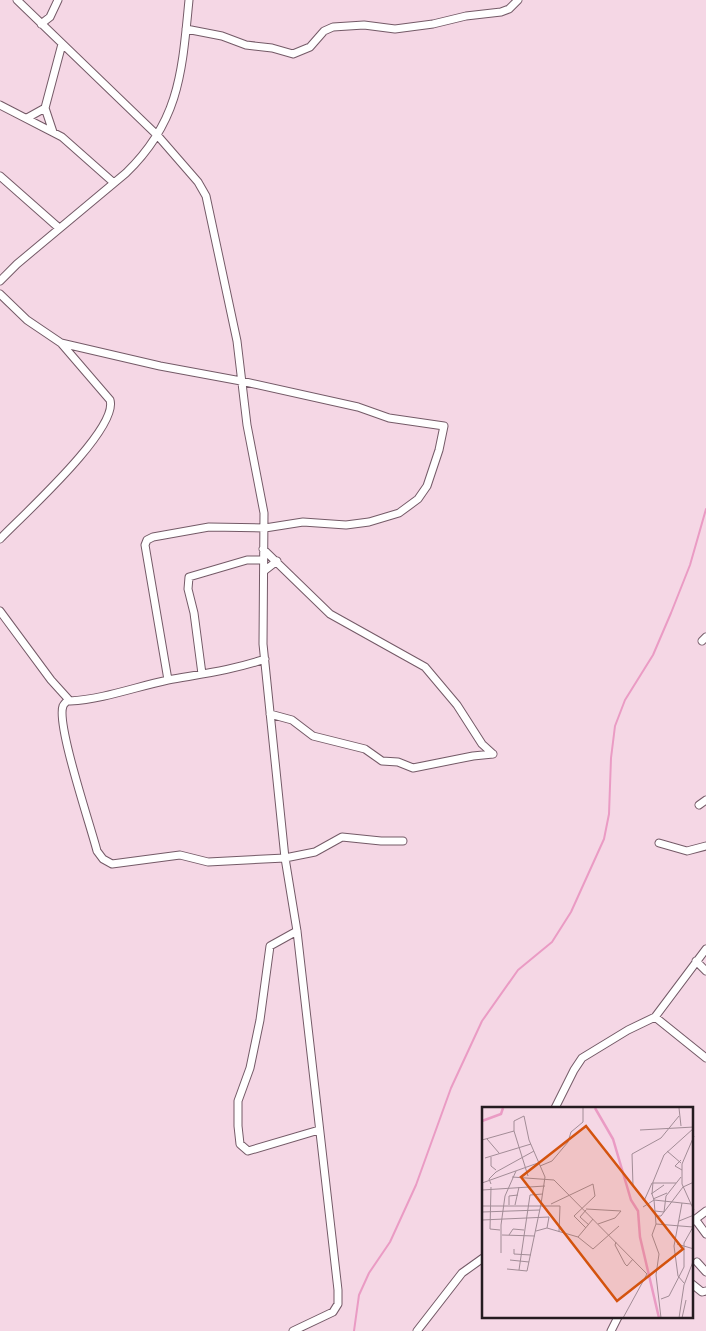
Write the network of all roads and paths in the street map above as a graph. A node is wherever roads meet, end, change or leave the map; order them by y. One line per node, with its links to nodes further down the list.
1 (17, 0): 5 (street)
2 (58, 0): 6 (street)
3 (189, 0): 8 (street)
4 (518, 0): 8 (street)
5 (25, 3): 7 (street)
6 (50, 16): 7 (street); 9 (street)
7 (41, 24): 9 (street)
8 (186, 29): 15 (street)
9 (50, 33): 10 (street)
10 (62, 44): 12 (street); 15 (street)
11 (0, 105): 13 (street)
12 (46, 108): 13 (street); 14 (street)
13 (27, 118): 14 (street)
14 (53, 132): 17 (street)
15 (158, 136): 17 (street); 22 (street)
16 (0, 176): 18 (street)
17 (114, 182): 18 (street)
18 (58, 228): 19 (street)
19 (1, 278)
20 (0, 294): 21 (street)
21 (61, 343): 22 (street); 24 (street)
22 (241, 381): 23 (street); 23 (street)
23 (265, 528): 25 (street); 32 (street)
24 (0, 539)
25 (263, 549): 26 (street); 27 (street)
26 (263, 560): 28 (street); 31 (street)
27 (276, 561): 28 (street); 34 (street)
28 (264, 571): 30 (street)
29 (0, 611): 33 (street)
30 (265, 659): 31 (street); 34 (street)
31 (202, 674): 32 (street)
32 (168, 680): 33 (street)
33 (68, 700): 38 (street)
34 (270, 714): 38 (street)
35 (403, 841): 38 (street)
36 (658, 843): 37 (street)
37 (706, 846)
38 (285, 858): 39 (street)
39 (297, 931): 46 (street); 46 (street)
40 (706, 949): 41 (street)
41 (696, 961): 42 (street); 43 (street)
42 (706, 971)
43 (655, 1017): 44 (street); 45 (street)
44 (704, 1055)
45 (556, 1107)
46 (319, 1130): 57 (street)
47 (706, 1211): 48 (street)
48 (694, 1219)
49 (694, 1221): 50 (street)
50 (706, 1234)
51 (482, 1259): 58 (street)
52 (697, 1262): 53 (street)
53 (706, 1272)
54 (694, 1286): 55 (street)
55 (706, 1291)
56 (618, 1318): 59 (street)
57 (293, 1331)
58 (417, 1331)
59 (611, 1331)

